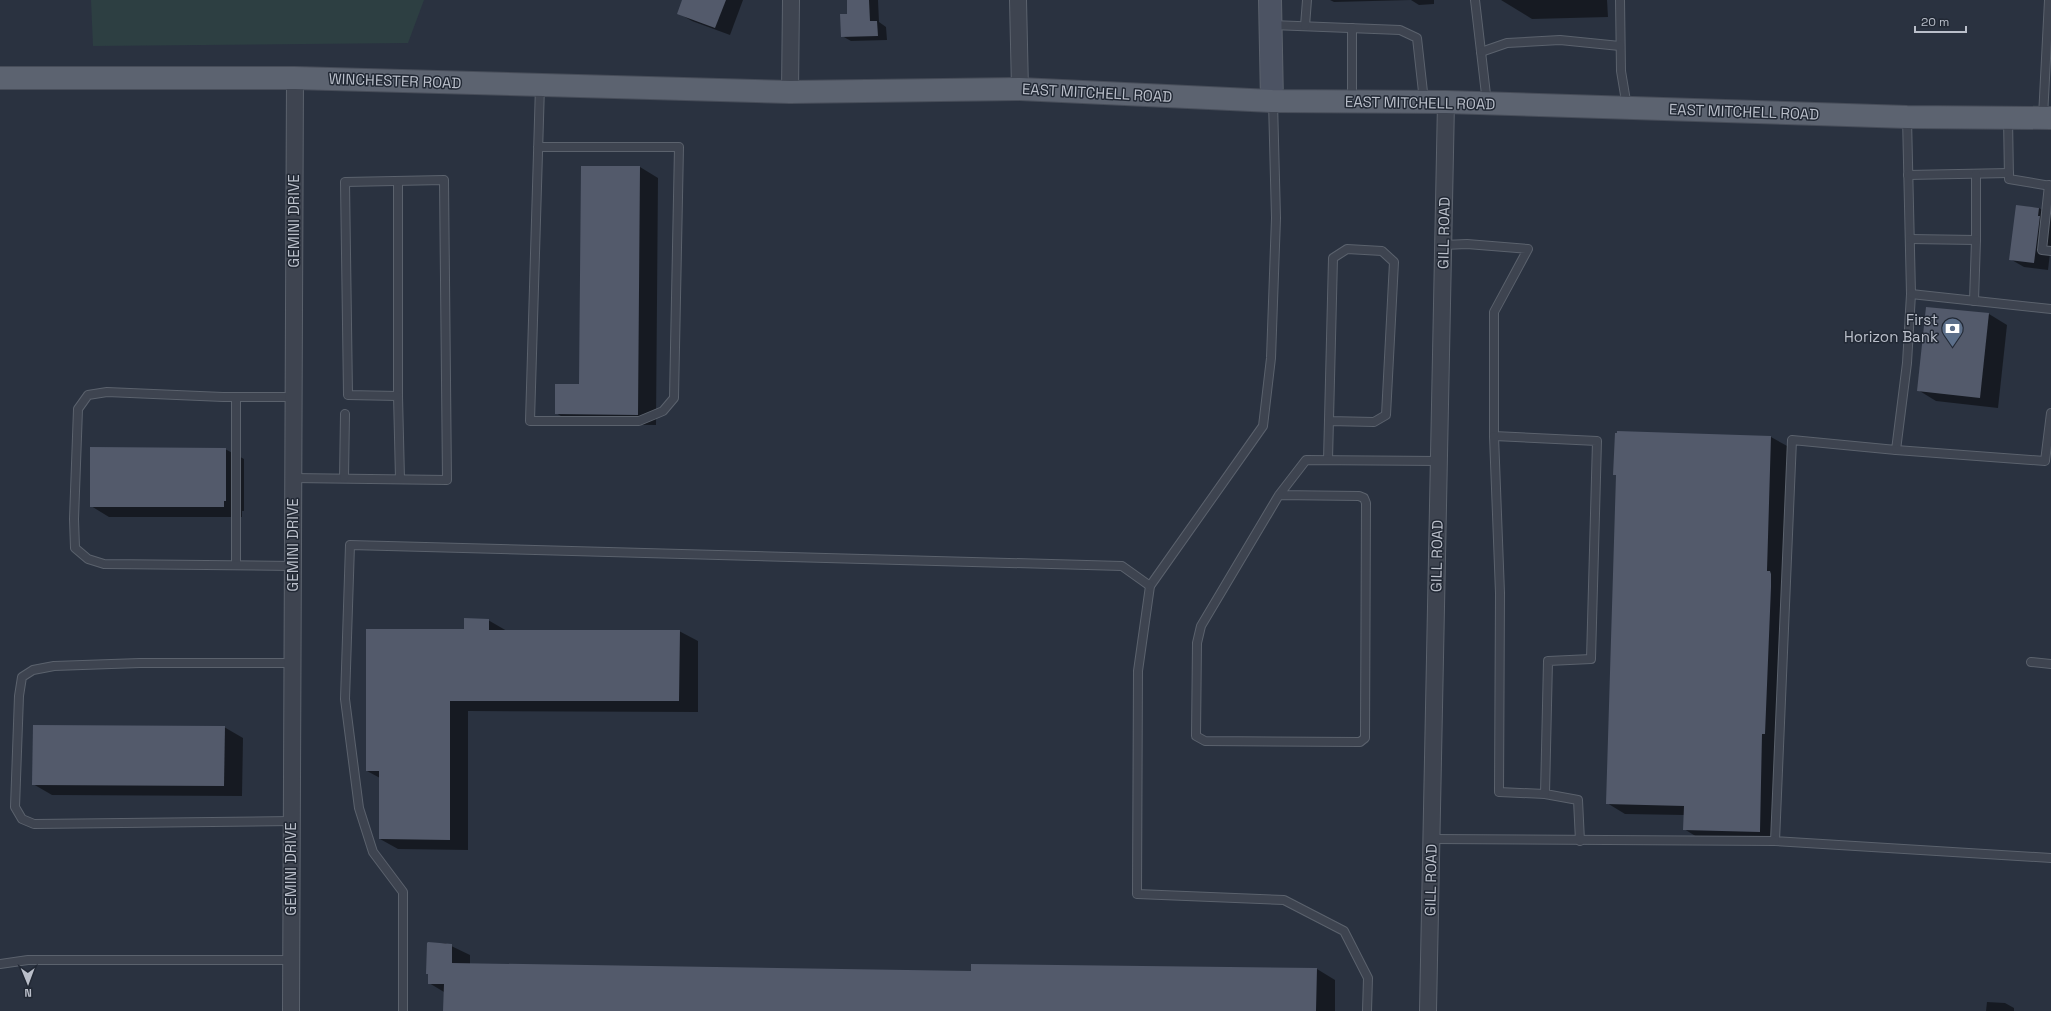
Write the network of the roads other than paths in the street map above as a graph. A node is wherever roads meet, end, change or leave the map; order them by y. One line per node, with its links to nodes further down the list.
1 (791, 0): 19 (street)
2 (1018, 0): 18 (street)
3 (1270, 0): 9 (street)
4 (1308, 0): 10 (lane)
5 (1475, 0): 13 (lane)
6 (1620, 0): 12 (lane)
7 (2049, 0): 8 (lane)
8 (2050, 15): 14 (lane)
9 (1270, 25): 10 (lane); 20 (street)
10 (1305, 26): 11 (lane)
11 (1352, 28): 21 (lane); 22 (lane)
12 (1620, 46): 13 (lane); 25 (lane)
13 (1481, 52): 24 (lane)
14 (2048, 57): 28 (lane)
15 (0, 78): 16 (main road, WINCHESTER ROAD)
16 (295, 78): 17 (main road, WINCHESTER ROAD); 44 (street, GEMINI DRIVE)
17 (540, 85): 19 (main road, WINCHESTER ROAD); 29 (lane)
18 (1020, 89): 19 (main road, EAST MITCHELL ROAD); 20 (main road, EAST MITCHELL ROAD)
19 (790, 92)
20 (1272, 101): 21 (main road, EAST MITCHELL ROAD); 58 (lane)
21 (1352, 102): 22 (main road, EAST MITCHELL ROAD)
22 (1424, 102): 23 (main road, EAST MITCHELL ROAD)
23 (1446, 102): 24 (main road, EAST MITCHELL ROAD); 37 (street, GILL ROAD)
24 (1487, 104): 25 (main road, EAST MITCHELL ROAD)
25 (1627, 108): 26 (main road, EAST MITCHELL ROAD)
26 (1907, 117): 27 (main road, EAST MITCHELL ROAD); 31 (lane)
27 (2008, 118): 28 (main road, EAST MITCHELL ROAD); 30 (lane)
28 (2047, 118)
29 (538, 147): 29 (lane)
30 (2009, 173): 32 (lane); 34 (lane)
31 (1908, 174): 32 (lane); 35 (lane)
32 (1976, 174): 36 (lane)
33 (398, 181): 42 (lane); 42 (lane); 54 (lane)
34 (2050, 185): 38 (lane)
35 (1910, 238): 36 (lane); 39 (lane)
36 (1976, 240): 40 (lane)
37 (1444, 245): 48 (lane); 51 (street, GILL ROAD)
38 (2051, 251)
39 (1911, 294): 40 (lane); 49 (lane)
40 (1974, 301): 41 (lane)
41 (2051, 309)
42 (398, 396): 54 (lane)
43 (236, 397): 44 (lane); 56 (lane); 56 (lane)
44 (294, 397): 52 (street, GEMINI DRIVE)
45 (2051, 413): 49 (lane)
46 (345, 414): 53 (lane)
47 (1329, 422): 47 (lane); 50 (lane)
48 (1494, 436): 62 (lane); 62 (lane)
49 (1896, 450): 66 (lane)
50 (1328, 460): 51 (lane); 55 (lane)
51 (1439, 461): 64 (street, GILL ROAD)
52 (293, 478): 53 (lane); 57 (street, GEMINI DRIVE)
53 (344, 478): 54 (lane)
54 (400, 479)
55 (1279, 495): 55 (lane)
56 (236, 565): 57 (lane)
57 (293, 566): 60 (street, GEMINI DRIVE)
58 (1150, 586): 71 (lane); 72 (lane)
59 (2031, 662): 61 (lane)
60 (292, 663): 63 (street, GEMINI DRIVE); 63 (lane)
61 (2051, 664)
62 (1545, 794): 65 (lane)
63 (292, 821): 68 (street, GEMINI DRIVE)
64 (1432, 839): 65 (lane); 73 (street, GILL ROAD)
65 (1580, 841): 66 (lane)
66 (1775, 841): 67 (lane)
67 (2051, 858)
68 (291, 960): 69 (lane); 70 (street, GEMINI DRIVE)
69 (0, 964)
70 (291, 1011)
71 (403, 1011)
72 (1368, 1011)
73 (1428, 1011)

